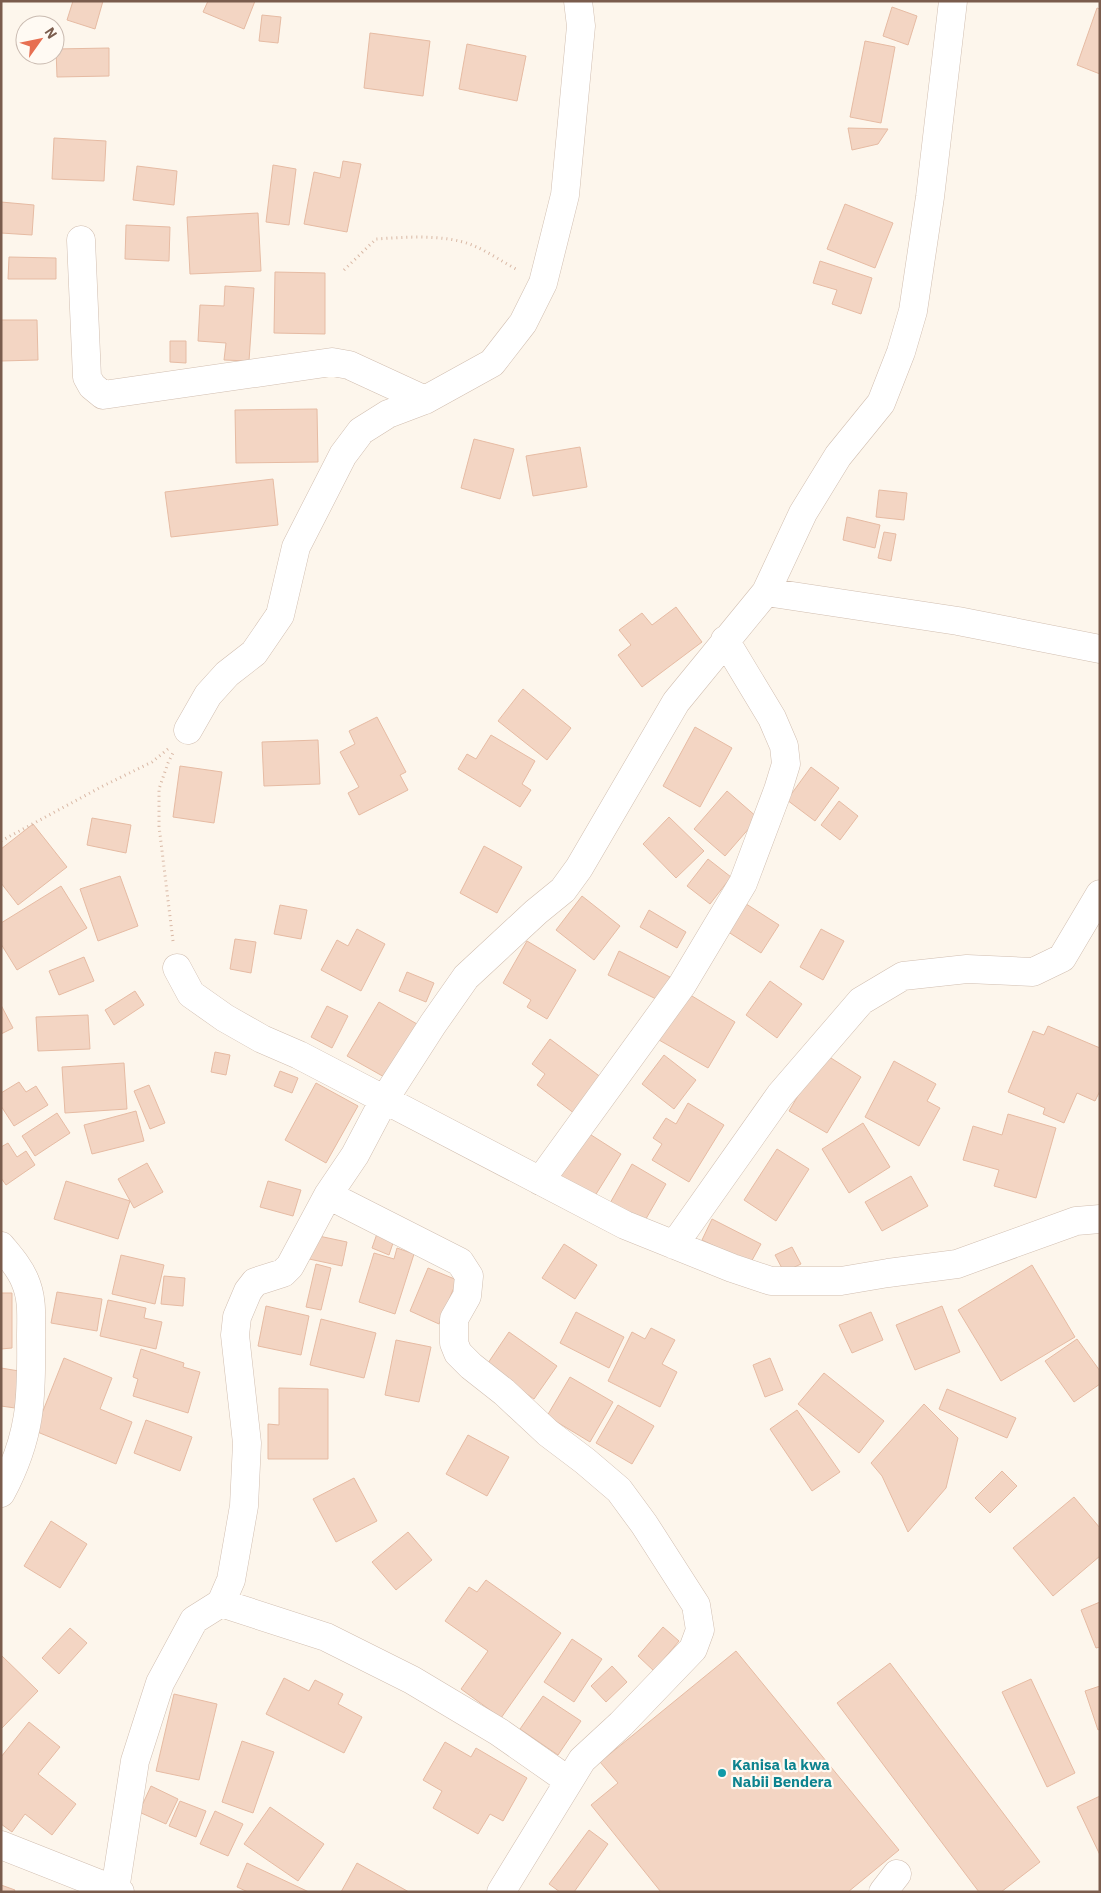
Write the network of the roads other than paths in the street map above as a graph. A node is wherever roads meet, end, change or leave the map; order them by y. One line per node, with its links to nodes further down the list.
1 (578, 1): 4 (street)
2 (953, 1): 5 (street)
3 (81, 240): 4 (street)
4 (426, 400): 8 (street)
5 (766, 592): 6 (street); 7 (street)
6 (724, 640): 11 (street); 12 (street)
7 (1100, 649)
8 (188, 730)
9 (1100, 894): 15 (street)
10 (177, 968): 11 (street)
11 (384, 1100): 12 (street); 13 (street)
12 (540, 1180): 15 (street)
13 (328, 1195): 18 (street); 19 (street)
14 (1100, 1219): 15 (street)
15 (674, 1245)
16 (1, 1246): 17 (street)
17 (1, 1493)
18 (221, 1603): 19 (street); 21 (street)
19 (569, 1781): 22 (street)
20 (1, 1845): 21 (street)
21 (117, 1891)
22 (501, 1892)

